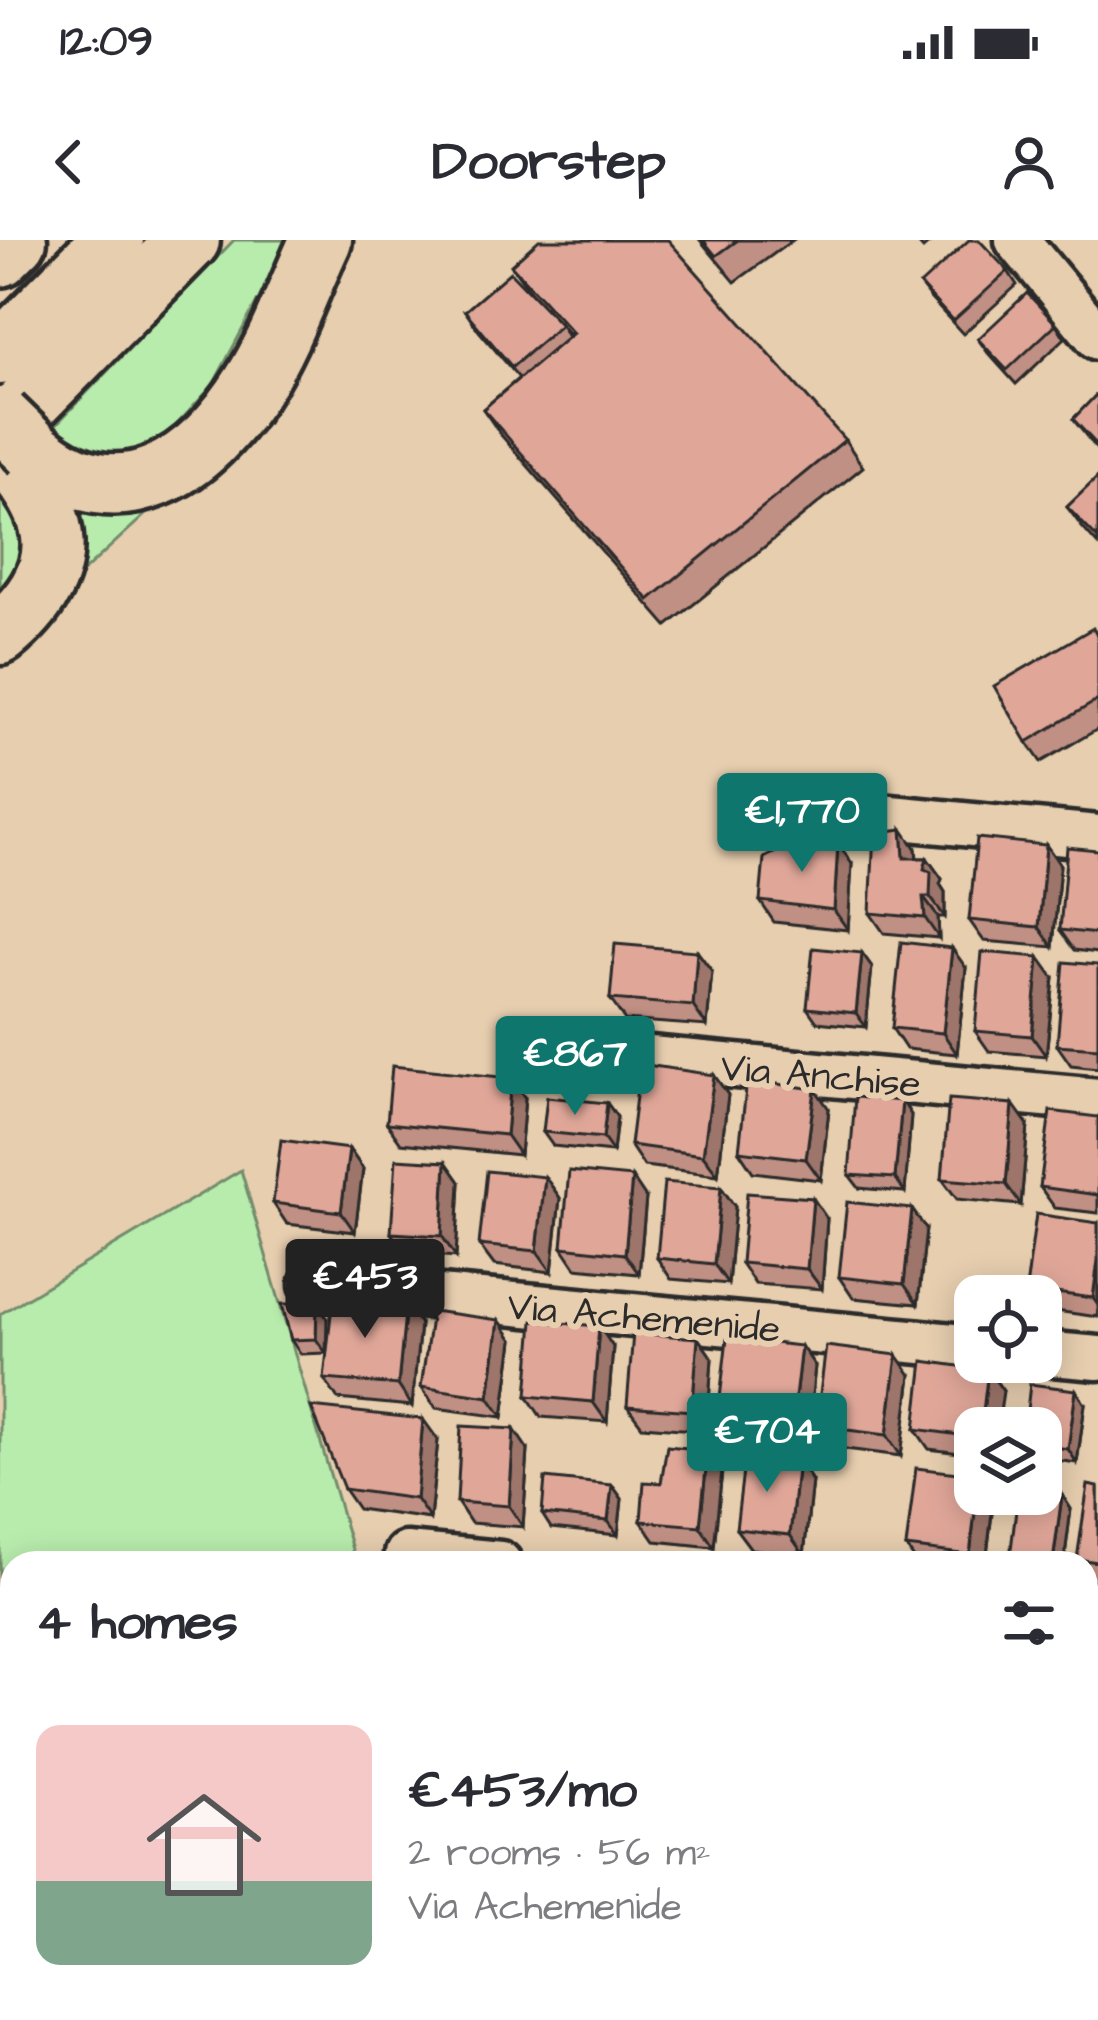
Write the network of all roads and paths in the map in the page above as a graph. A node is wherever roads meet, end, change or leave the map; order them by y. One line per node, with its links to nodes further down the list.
1 (16, 240): 6 (highway)
2 (113, 240): 8 (highway)
3 (189, 240): 9 (highway)
4 (321, 240): 9 (highway)
5 (1017, 240): 7 (street)
6 (0, 256)
7 (1098, 338)
8 (0, 354)
9 (10, 443): 10 (highway)
10 (0, 634)
11 (880, 816): 12 (street)
12 (1098, 837)
13 (543, 1048): 14 (street, Via Anchise)
14 (1098, 1100)
15 (312, 1286): 16 (street, Via Achemenide)
16 (954, 1345)
17 (1062, 1355): 18 (street)
18 (1098, 1358)

